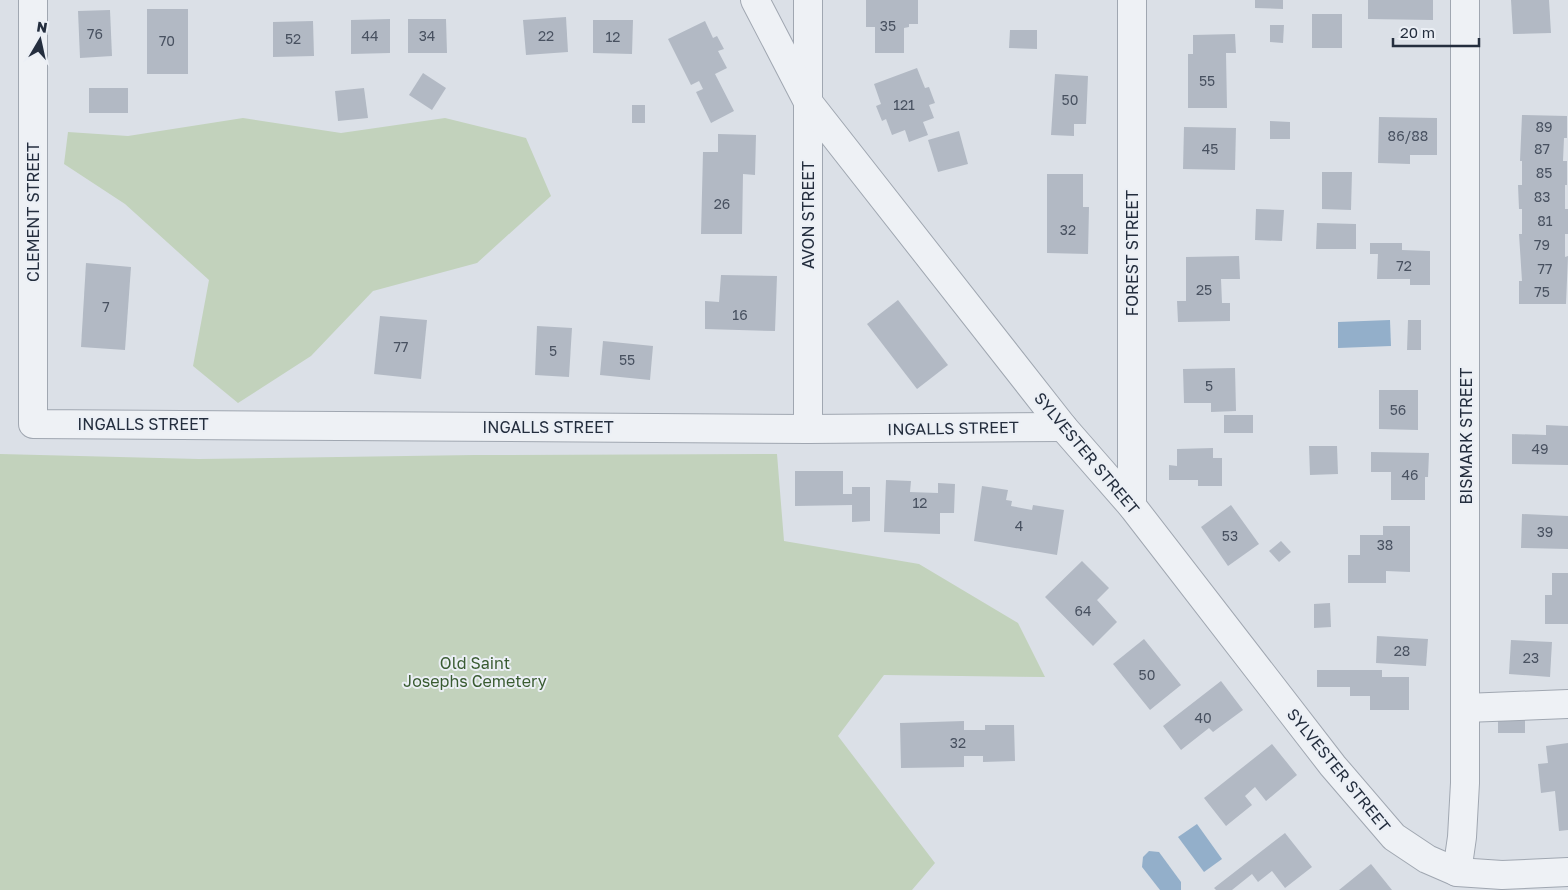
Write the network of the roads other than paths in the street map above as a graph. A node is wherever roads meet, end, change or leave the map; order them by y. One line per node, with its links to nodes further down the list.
1 (33, 0): 7 (street, CLEMENT STREET)
2 (755, 0): 6 (street, SYLVESTER STREET)
3 (808, 0): 6 (street, AVON STREET)
4 (1132, 0): 10 (street, FOREST STREET)
5 (1466, 0): 12 (street, BISMARK STREET)
6 (808, 102): 8 (street, SYLVESTER STREET); 9 (street, AVON STREET)
7 (33, 424): 9 (street, INGALLS STREET)
8 (1064, 427): 9 (street, INGALLS STREET); 10 (street, SYLVESTER STREET)
9 (808, 429)
10 (1132, 506): 13 (street, SYLVESTER STREET)
11 (1568, 704): 12 (street)
12 (1465, 708): 13 (street, BISMARK STREET)
13 (1457, 872): 14 (street, SYLVESTER STREET)
14 (1568, 872)

